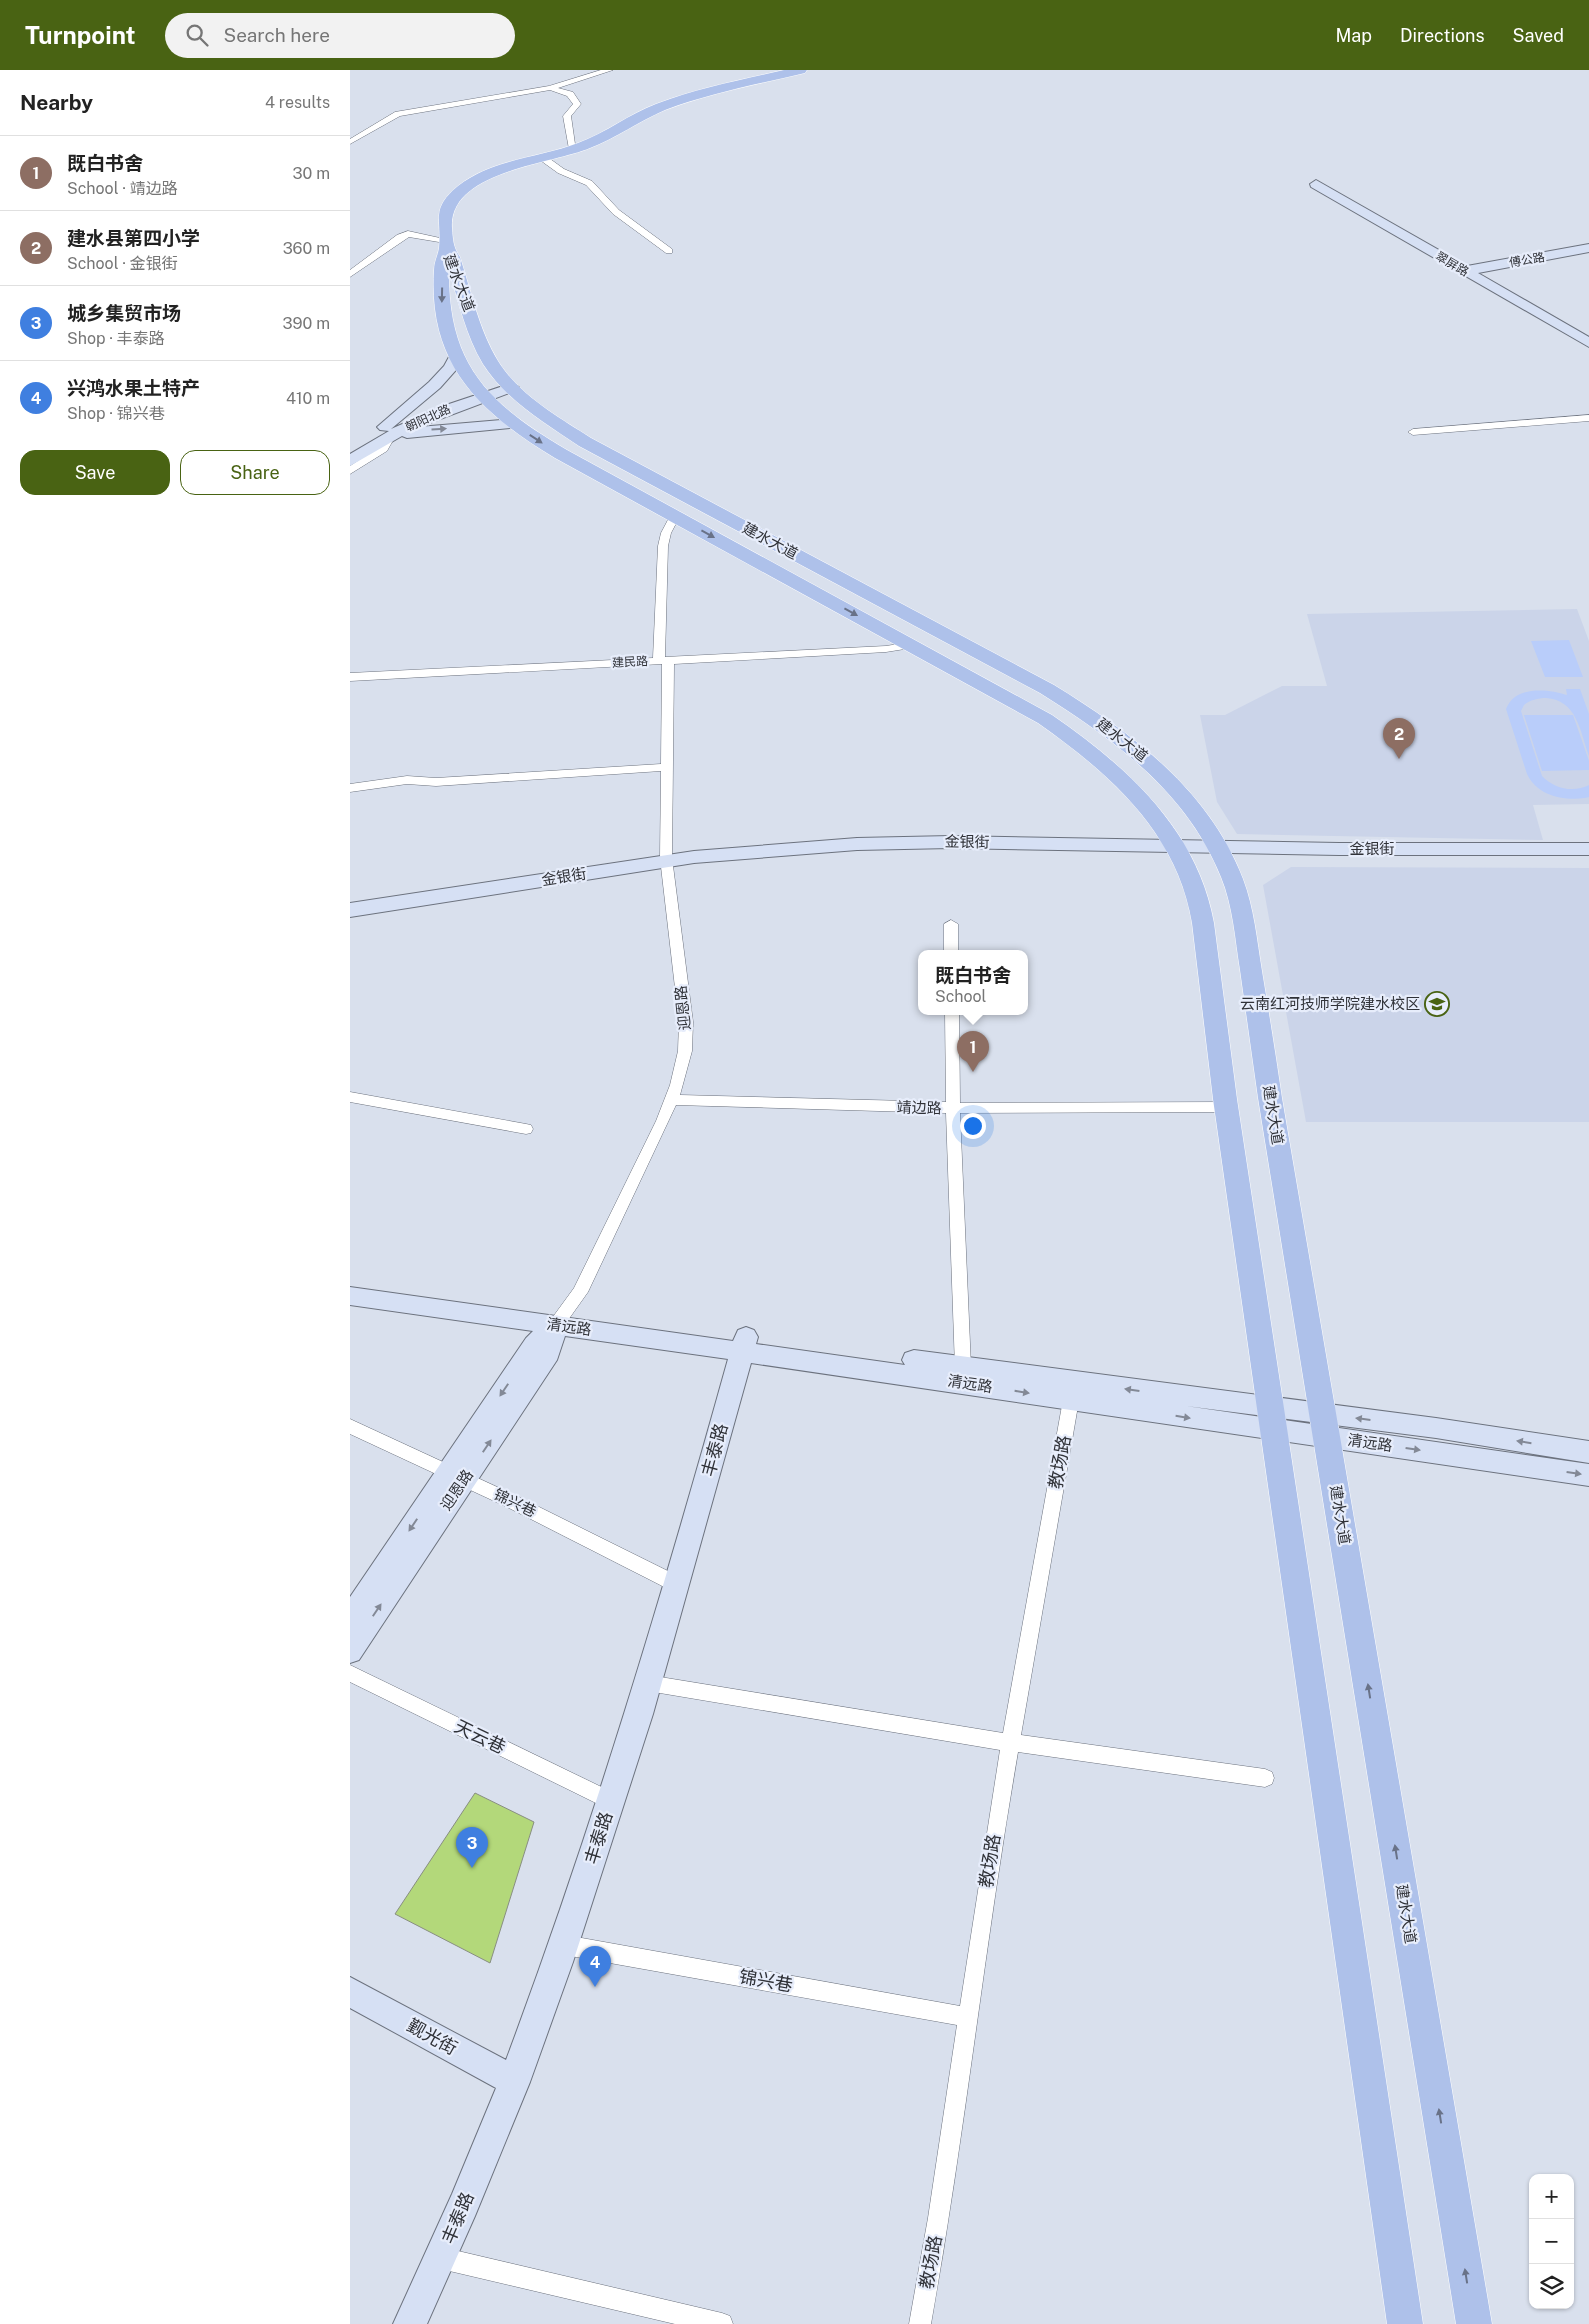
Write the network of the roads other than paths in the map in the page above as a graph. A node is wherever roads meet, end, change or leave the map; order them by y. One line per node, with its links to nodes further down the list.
1 (609, 70): 3 (street)
2 (800, 70): 5 (main road)
3 (550, 88): 4 (street); 5 (street)
4 (350, 142)
5 (573, 149): 6 (main road)
6 (543, 158): 8 (main road); 10 (street)
7 (1316, 184): 11 (street, 翠屏路)
8 (445, 243): 12 (street); 14 (main road, 建水大道, one-way to 14); 15 (main road, 建水大道)
9 (1589, 248): 11 (street, 傅公路)
10 (670, 251)
11 (1465, 271): 13 (street, 翠屏路)
12 (350, 274)
13 (1589, 343)
14 (455, 358): 16 (main road, 建水大道); 19 (street)
15 (509, 384): 16 (street, 朝阳北路); 31 (main road, 建水大道)
16 (481, 393): 18 (main road, 建水大道); 19 (street, 朝阳北路)
17 (1589, 418): 20 (street)
18 (514, 424): 19 (street, one-way to 18); 24 (main road, 建水大道, one-way to 24)
19 (388, 431): 21 (street, 朝阳北路); 22 (street, 朝阳北路); 23 (street)
20 (1413, 432)
21 (350, 451)
22 (350, 461)
23 (350, 471)
24 (675, 516): 25 (main road, 建水大道, one-way to 25); 26 (street, 迎恩路)
25 (911, 645): 26 (street, 建民路); 30 (main road, 建水大道)
26 (663, 660): 27 (street, 建民路); 28 (street, 迎恩路)
27 (350, 677)
28 (667, 767): 29 (street); 33 (street, 迎恩路)
29 (350, 788)
30 (1175, 846): 31 (street, 金银街); 33 (street, 金银街); 40 (main road, 建水大道)
31 (1218, 847): 32 (street, 金银街); 51 (main road, 建水大道)
32 (1589, 849)
33 (666, 861): 34 (street, 金银街); 39 (street, 迎恩路)
34 (350, 910)
35 (951, 924): 36 (street)
36 (952, 950)
37 (952, 1015): 41 (street)
38 (350, 1097): 42 (street)
39 (672, 1100): 41 (street, 靖边路); 45 (street, 迎恩路)
40 (1227, 1107): 41 (street, 靖边路); 49 (main road, 建水大道)
41 (953, 1108): 47 (street)
42 (526, 1129)
43 (350, 1282): 45 (street, 清远路)
44 (350, 1296): 45 (street, 清远路)
45 (560, 1319): 46 (street, 清远路); 54 (street, 迎恩路)
46 (744, 1344): 47 (street, 清远路); 48 (street, 清远路, one-way to 48); 55 (street, 丰泰路)
47 (963, 1367): 49 (street, 清远路, one-way to 47)
48 (1071, 1400): 49 (street, 清远路, one-way to 49); 60 (street, 教场路)
49 (1272, 1419): 51 (street, 清远路); 71 (main road, 建水大道)
50 (350, 1426): 54 (street, 锦兴巷)
51 (1325, 1426): 52 (street, 清远路, one-way to 51); 53 (street, 清远路, one-way to 53); 72 (main road, 建水大道, one-way to 51)
52 (1589, 1452)
53 (1589, 1475)
54 (456, 1476): 55 (street, 锦兴巷); 56 (street, 迎恩路, one-way to 56); 57 (street, 迎恩路, one-way to 54)
55 (678, 1584): 59 (street, 丰泰路)
56 (350, 1619)
57 (350, 1651)
58 (350, 1674): 62 (street, 天云巷)
59 (648, 1683): 60 (street); 62 (street, 丰泰路)
60 (1011, 1742): 61 (street); 65 (street, 教场路)
61 (1265, 1778)
62 (611, 1801): 63 (street, 丰泰路)
63 (564, 1945): 65 (street, 锦兴巷); 66 (street, 丰泰路)
64 (350, 1992): 66 (street, 觐光街)
65 (967, 2016): 70 (street, 教场路)
66 (515, 2082): 67 (street, 丰泰路)
67 (441, 2258): 68 (street, 丰泰路); 69 (street)
68 (410, 2324)
69 (722, 2324)
70 (920, 2324)
71 (1405, 2324)
72 (1474, 2324)

